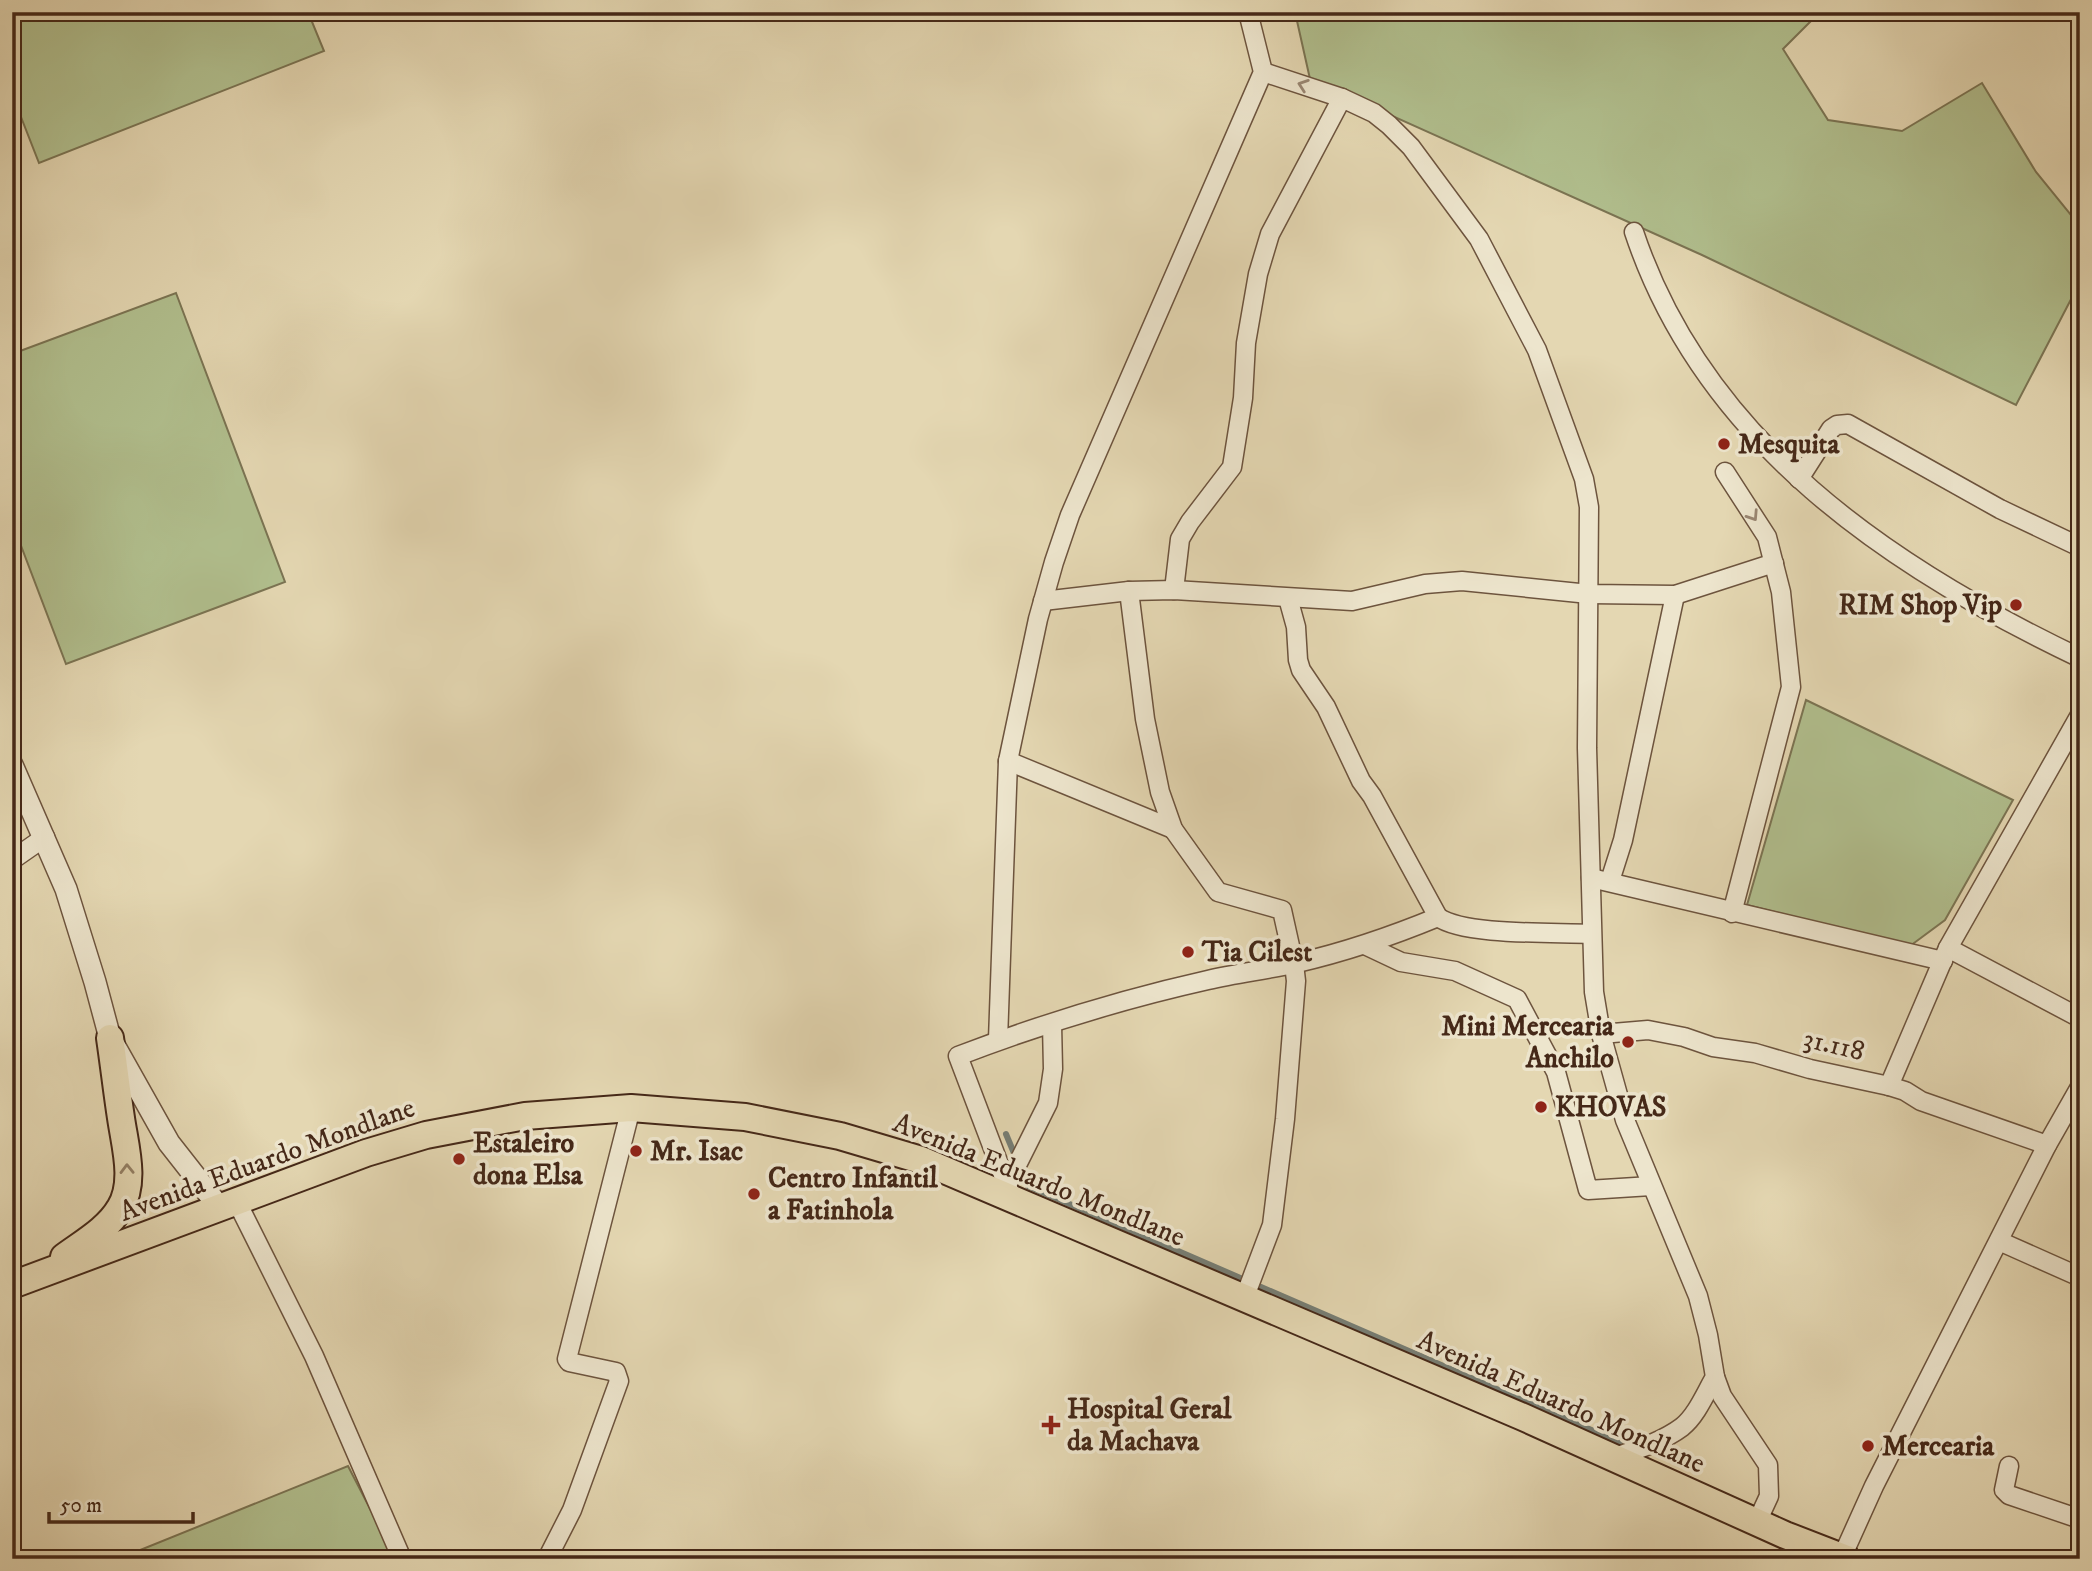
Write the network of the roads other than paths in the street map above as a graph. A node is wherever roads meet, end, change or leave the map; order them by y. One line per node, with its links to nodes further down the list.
1 (1248, 12): 2 (street)
2 (1263, 72): 3 (street, one-way to 2); 14 (street)
3 (1342, 98): 9 (street); 11 (street)
4 (1634, 232): 6 (street)
5 (1725, 472): 8 (street, one-way to 8)
6 (1799, 479): 7 (street); 15 (street)
7 (2080, 547)
8 (1774, 563): 12 (street); 24 (street)
9 (1174, 590): 10 (street); 13 (street)
10 (1129, 591): 14 (street); 19 (street)
11 (1589, 594): 12 (street); 13 (street); 22 (street)
12 (1675, 596): 23 (street)
13 (1288, 598): 25 (street)
14 (1043, 601): 17 (street)
15 (2080, 658)
16 (2080, 715): 28 (street)
17 (1008, 761): 19 (street); 34 (street)
18 (14, 771): 20 (street)
19 (1173, 829): 29 (street)
20 (45, 837): 21 (street); 33 (street)
21 (12, 860)
22 (1591, 878): 23 (street); 26 (street)
23 (1610, 881): 24 (street)
24 (1732, 913): 28 (street)
25 (1438, 917): 26 (street); 27 (street)
26 (1591, 934): 32 (street)
27 (1365, 945): 29 (street); 39 (street)
28 (1946, 954): 30 (street); 35 (street)
29 (1294, 964): 31 (street); 46 (street)
30 (2080, 1018)
31 (1052, 1024): 34 (street); 40 (street)
32 (1601, 1034): 35 (street, 31.118); 39 (street)
33 (110, 1038): 41 (street); 43 (main road, one-way to 33)
34 (999, 1040): 40 (street)
35 (1889, 1086): 38 (street, 31.118)
36 (2080, 1087): 38 (street)
37 (631, 1108): 40 (main road, Avenida Eduardo Mondlane); 41 (main road, Avenida Eduardo Mondlane); 54 (street)
38 (2047, 1145): 42 (street)
39 (1651, 1186): 47 (street)
40 (1010, 1194): 46 (main road, Avenida Eduardo Mondlane)
41 (228, 1205): 43 (main road, Avenida Eduardo Mondlane); 53 (street)
42 (1999, 1241): 44 (street); 52 (street)
43 (43, 1273): 45 (main road, Avenida Eduardo Mondlane)
44 (2080, 1277)
45 (12, 1285)
46 (1244, 1299): 48 (main road, Avenida Eduardo Mondlane)
47 (1715, 1377): 48 (street); 51 (street)
48 (1611, 1458): 51 (main road, Avenida Eduardo Mondlane)
49 (2009, 1466): 50 (street)
50 (2080, 1519)
51 (1757, 1522): 52 (main road, Avenida Eduardo Mondlane)
52 (1833, 1556)
53 (402, 1559)
54 (547, 1559)

